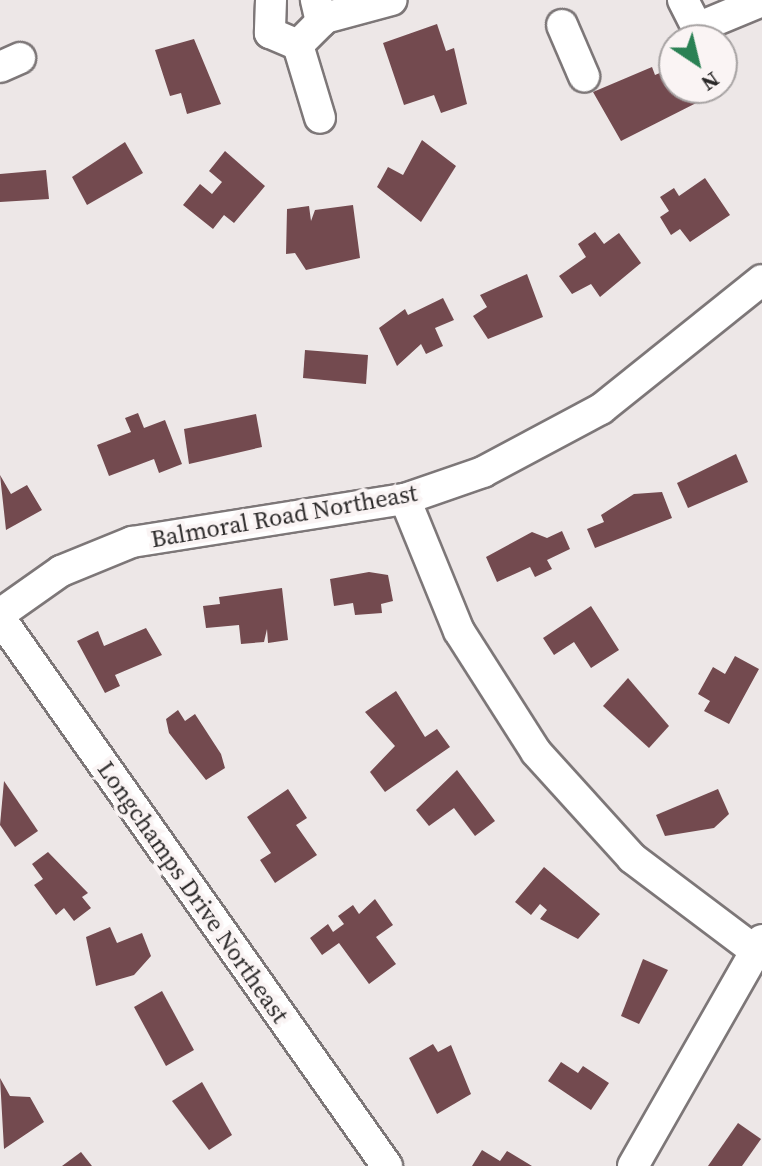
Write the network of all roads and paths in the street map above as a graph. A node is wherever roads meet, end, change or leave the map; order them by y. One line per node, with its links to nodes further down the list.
1 (271, 0): 7 (street)
2 (392, 0): 5 (street)
3 (683, 0): 4 (street)
4 (762, 1)
5 (318, 10): 7 (street)
6 (562, 25): 8 (street)
7 (298, 45): 9 (street)
8 (584, 76)
9 (320, 118)
10 (762, 280): 11 (street, Balmoral Road Northeast)
11 (405, 499): 12 (street, Balmoral Road Northeast); 13 (street)
12 (0, 616): 14 (street, Longchamps Drive Northeast)
13 (760, 946): 15 (street)
14 (387, 1166)
15 (633, 1166)

